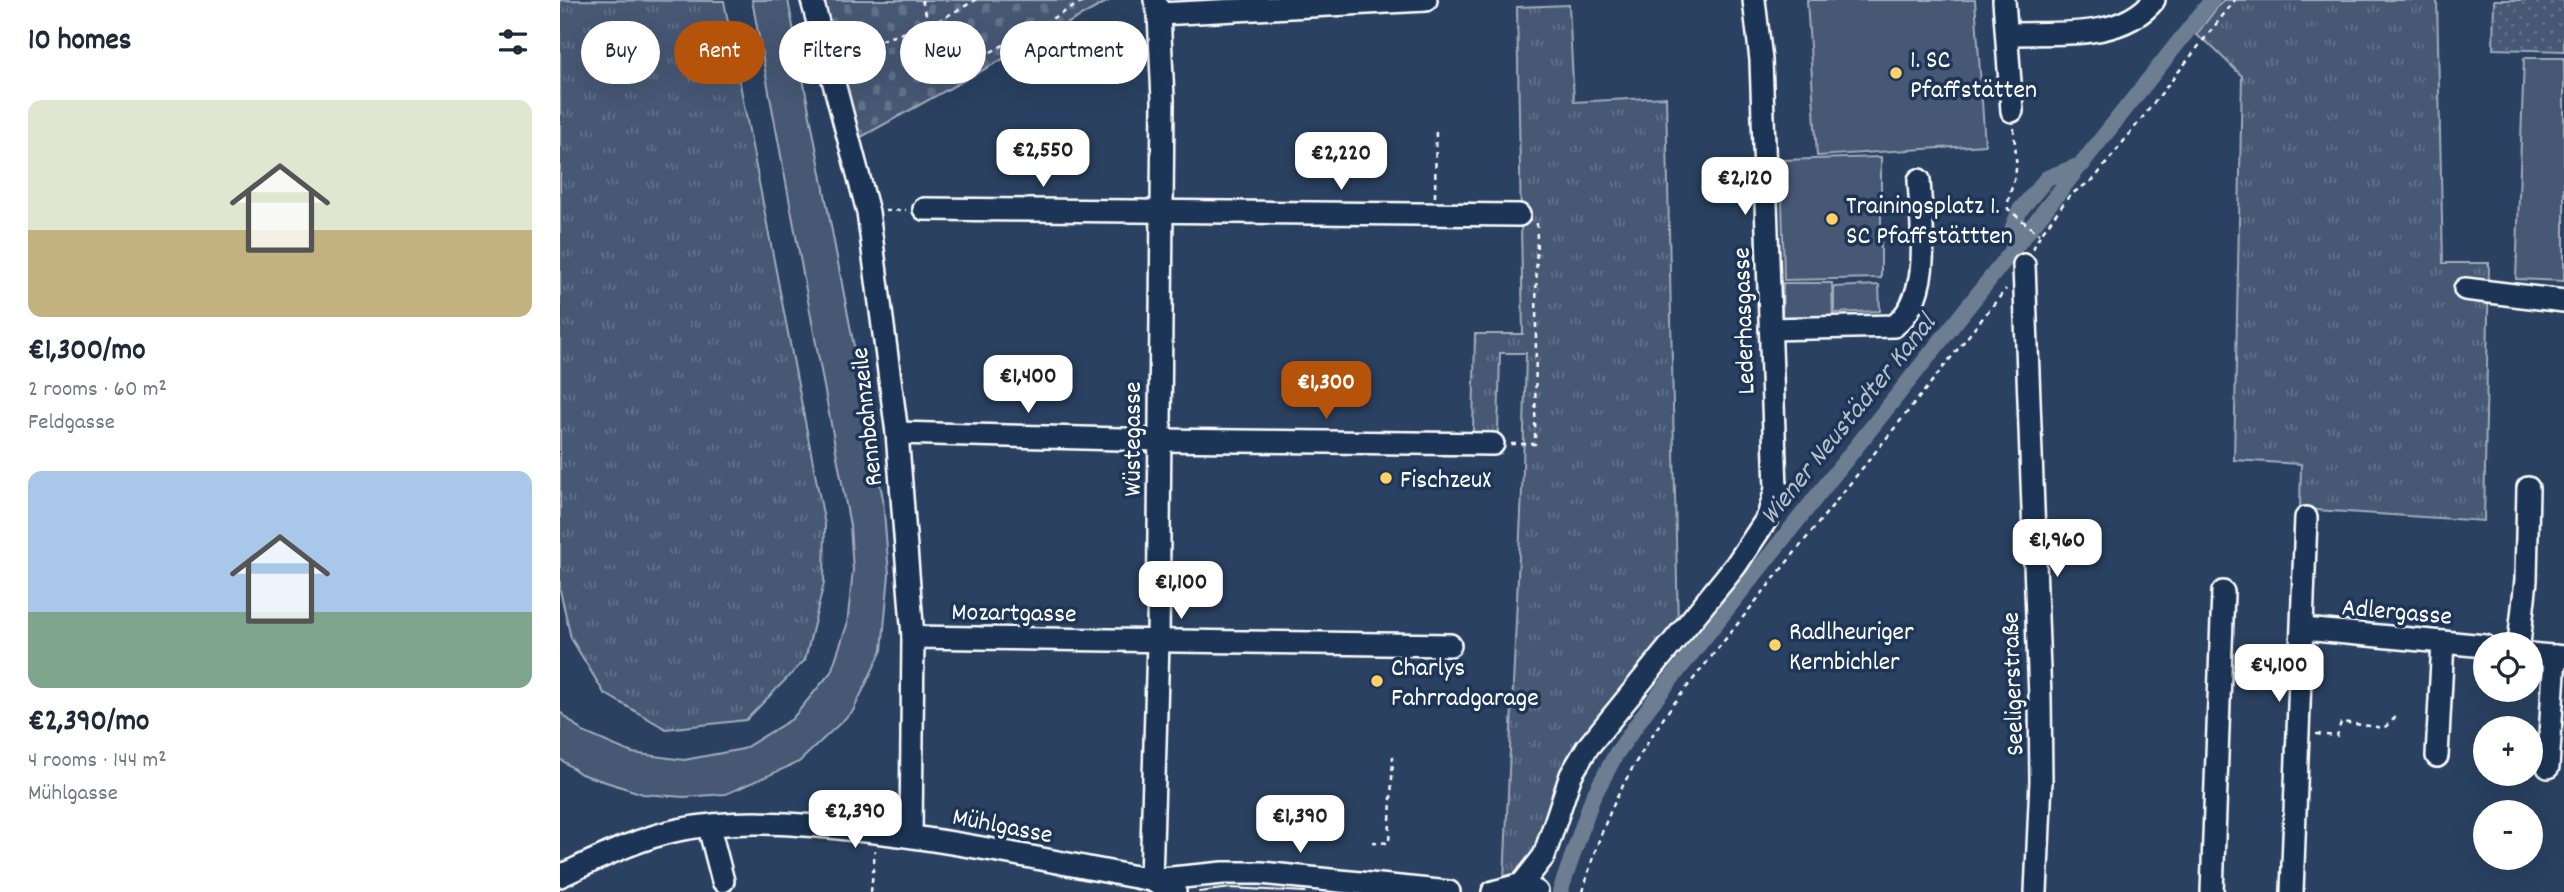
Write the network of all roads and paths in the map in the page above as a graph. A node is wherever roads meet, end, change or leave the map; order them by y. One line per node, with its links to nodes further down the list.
1 (812, 0): 20 (street, Rennbahnzeile)
2 (922, 0): 11 (path)
3 (976, 0): 12 (path)
4 (1086, 0): 14 (path)
5 (1426, 0): 10 (street)
6 (1754, 0): 28 (street, Lederhasgasse)
7 (2004, 0): 13 (street)
8 (2154, 0): 13 (street)
9 (2235, 0): 23 (path)
10 (1157, 7): 19 (street, Wüstegasse)
11 (927, 21)
12 (934, 21)
13 (2008, 34): 15 (street)
14 (986, 55)
15 (2012, 111): 23 (path)
16 (1436, 128): 21 (path)
17 (1919, 180): 28 (street)
18 (923, 209): 19 (street); 20 (path)
19 (1161, 211): 21 (street); 30 (street, Wüstegasse)
20 (868, 212): 29 (street, Rennbahnzeile)
21 (1435, 214): 22 (street)
22 (1519, 215): 31 (path)
23 (2040, 235): 24 (path)
24 (2024, 265): 61 (street, Seeligerstraße)
25 (2007, 287): 60 (path)
26 (2465, 289): 27 (street)
27 (2564, 301)
28 (1770, 329): 55 (street, Lederhasgasse)
29 (897, 433): 30 (street); 37 (street, Rennbahnzeile)
30 (1158, 440): 31 (street); 38 (street, Wüstegasse)
31 (1493, 444)
32 (2528, 488): 36 (street)
33 (2306, 518): 35 (street)
34 (2223, 592): 62 (street)
35 (2304, 629): 39 (street, Adlergasse); 44 (street)
36 (2520, 632)
37 (913, 637): 38 (street, Mozartgasse); 50 (street, Rennbahnzeile)
38 (1158, 642): 40 (street, Mozartgasse); 53 (street, Wüstegasse)
39 (2443, 642): 41 (street, Adlergasse); 46 (street)
40 (1450, 645)
41 (2473, 645)
42 (2559, 657): 47 (street)
43 (2397, 716): 44 (path)
44 (2299, 732): 63 (street)
45 (1393, 757): 51 (path)
46 (2437, 757)
47 (2548, 767)
48 (709, 827): 49 (street, Mühlgasse); 52 (street, Mühlgasse); 54 (street)
49 (877, 832): 50 (street, Mühlgasse); 56 (path)
50 (911, 835): 53 (street, Mühlgasse)
51 (1372, 842)
52 (560, 876)
53 (1151, 880): 57 (street); 58 (street)
54 (723, 881)
55 (1529, 888): 59 (street)
56 (872, 892)
57 (1175, 892)
58 (1448, 892)
59 (1493, 892)
60 (1583, 892)
61 (2036, 892)
62 (2212, 892)
63 (2292, 892)

